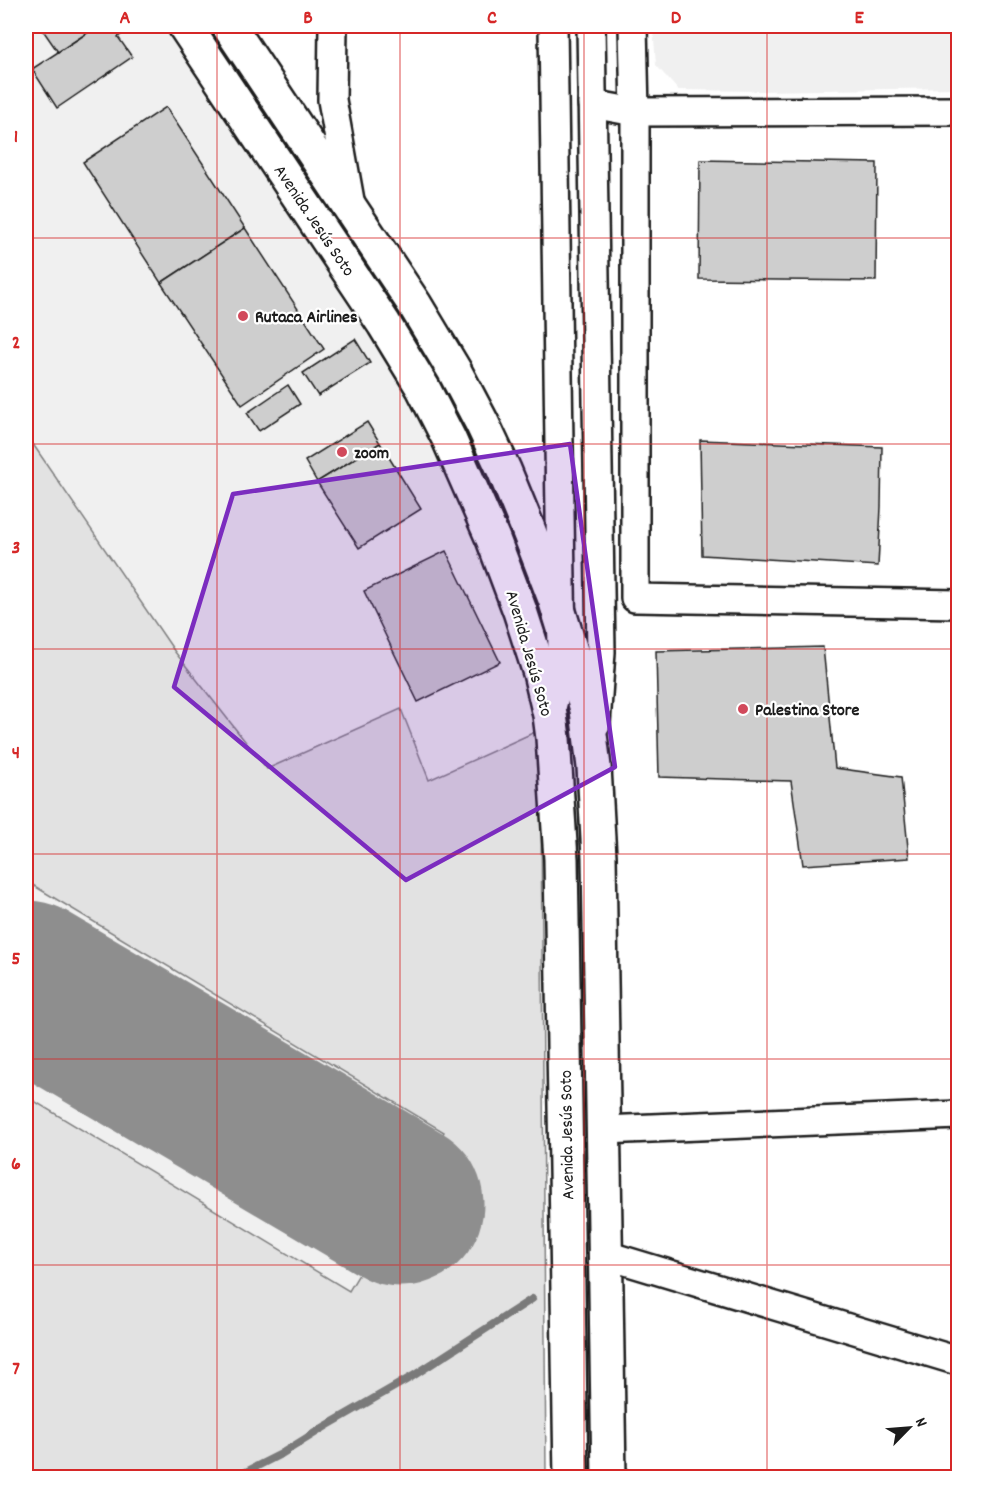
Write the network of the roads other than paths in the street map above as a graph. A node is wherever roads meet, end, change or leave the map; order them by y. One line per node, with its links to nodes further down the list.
1 (185, 26): 13 (main road, Avenida Jesús Soto)
2 (229, 26): 10 (main road, Avenida Jesús Soto)
3 (333, 26): 10 (street)
4 (553, 26): 12 (street)
5 (591, 26): 7 (street)
6 (633, 26): 9 (street)
7 (592, 104): 9 (street); 14 (street)
8 (958, 111): 9 (street)
9 (635, 112): 11 (street)
10 (352, 210): 12 (main road, Avenida Jesús Soto)
11 (958, 604)
12 (562, 621): 13 (street); 14 (main road, Avenida Jesús Soto)
13 (550, 715): 19 (main road, Avenida Jesús Soto)
14 (594, 767): 16 (main road, Avenida Jesús Soto)
15 (958, 1115): 16 (street)
16 (604, 1130): 17 (main road, Avenida Jesús Soto)
17 (606, 1255): 18 (street); 20 (main road, Avenida Jesús Soto)
18 (958, 1361)
19 (571, 1478)
20 (609, 1478)

